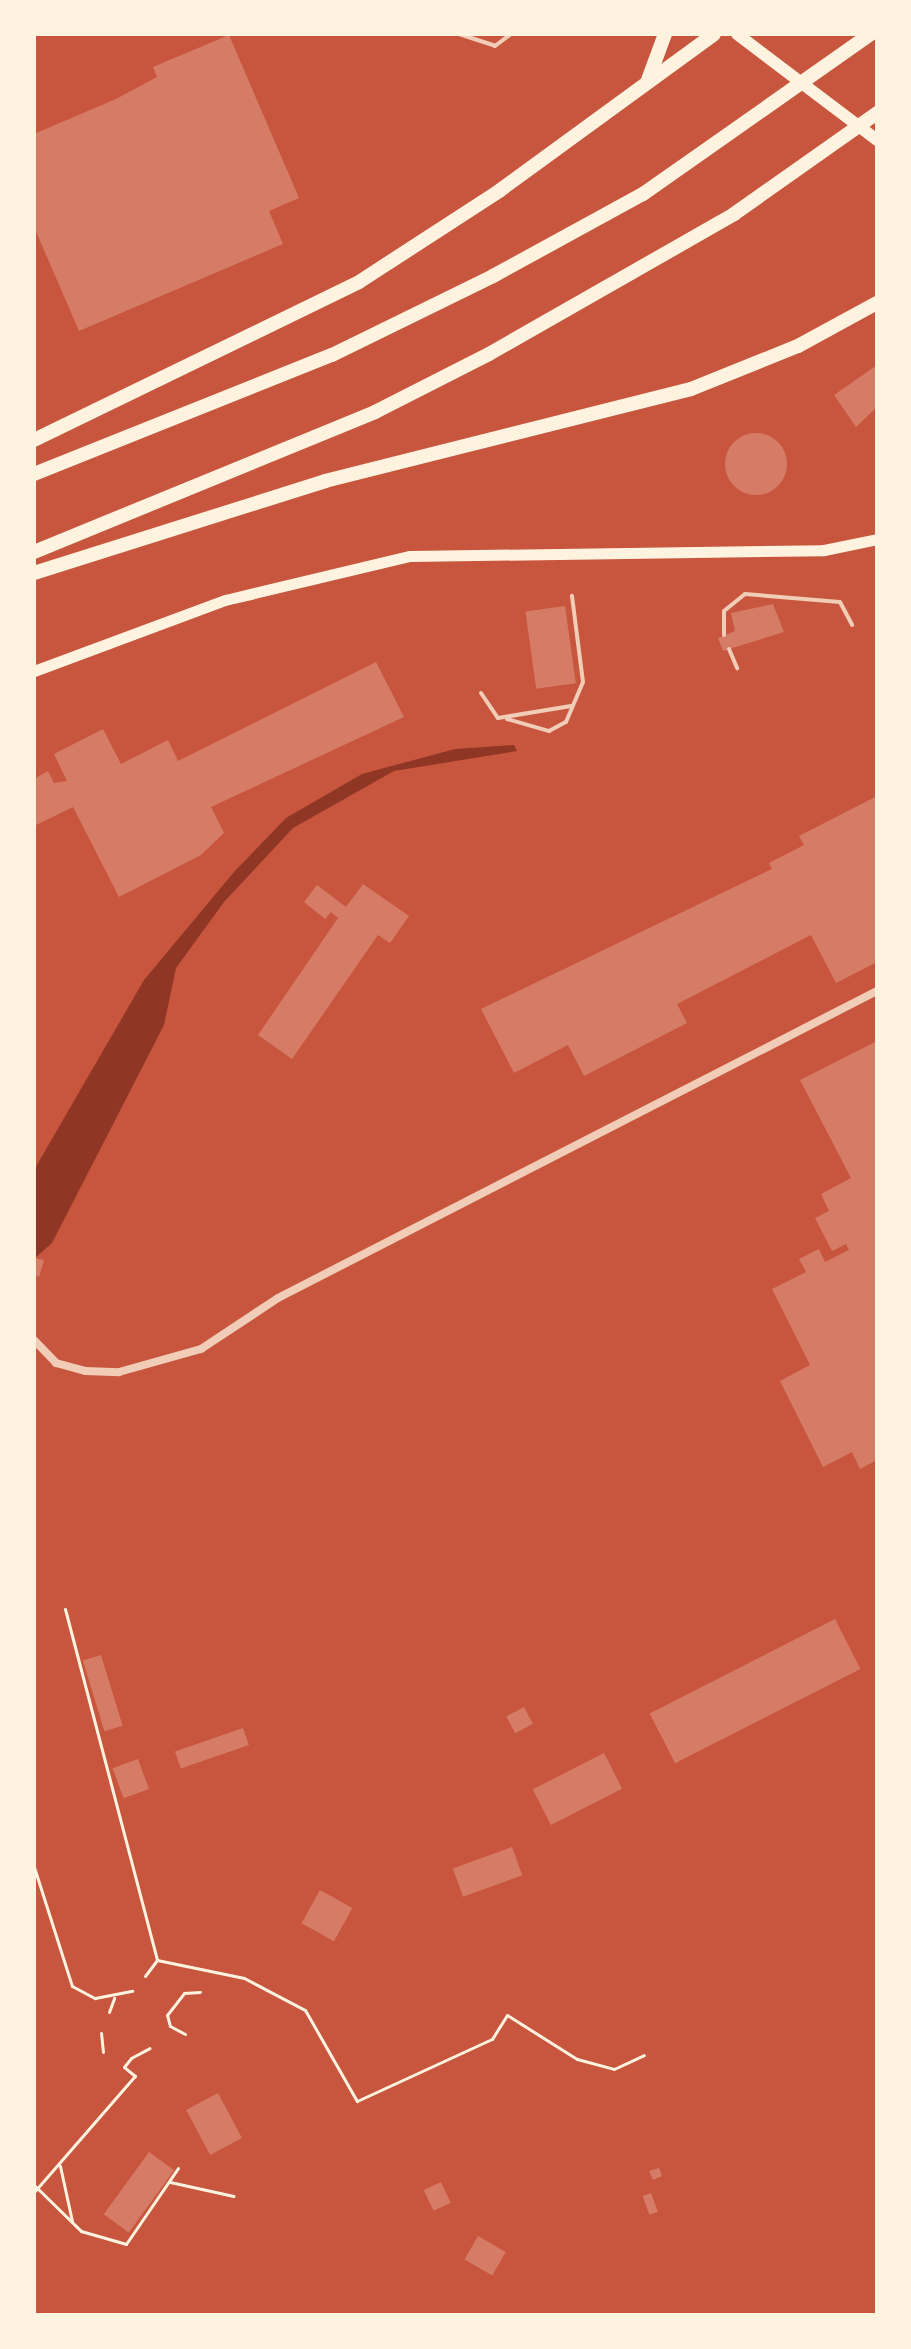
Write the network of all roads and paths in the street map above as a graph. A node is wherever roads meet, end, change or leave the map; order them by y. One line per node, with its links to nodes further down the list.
1 (459, 34): 2 (lane)
2 (511, 34)
3 (665, 34): 7 (highway)
4 (714, 34): 7 (highway)
5 (737, 34): 9 (main road)
6 (871, 34): 12 (highway)
7 (646, 84): 11 (highway)
8 (877, 113): 14 (highway)
9 (877, 140)
10 (877, 303): 15 (highway)
11 (34, 440)
12 (34, 474)
13 (877, 539): 21 (main road)
14 (34, 552)
15 (34, 573)
16 (572, 596): 23 (lane)
17 (852, 625): 18 (lane)
18 (724, 635)
19 (729, 649): 20 (lane)
20 (737, 668)
21 (34, 671)
22 (481, 693): 24 (lane)
23 (571, 706): 24 (lane); 24 (lane)
24 (507, 719)
25 (877, 991): 26 (street)
26 (34, 1340)
27 (65, 1609): 29 (path)
28 (34, 1867): 33 (path)
29 (157, 1960): 30 (path); 39 (path)
30 (145, 1976)
31 (132, 1991): 33 (path)
32 (200, 1992): 36 (path)
33 (114, 1998): 34 (path)
34 (109, 2012)
35 (101, 2033): 38 (path)
36 (185, 2034)
37 (150, 2048): 40 (path)
38 (103, 2052)
39 (644, 2055)
40 (60, 2166): 43 (path); 45 (path)
41 (178, 2168): 42 (path)
42 (169, 2181): 44 (path); 45 (path)
43 (35, 2188): 45 (path)
44 (233, 2196)
45 (72, 2223)

